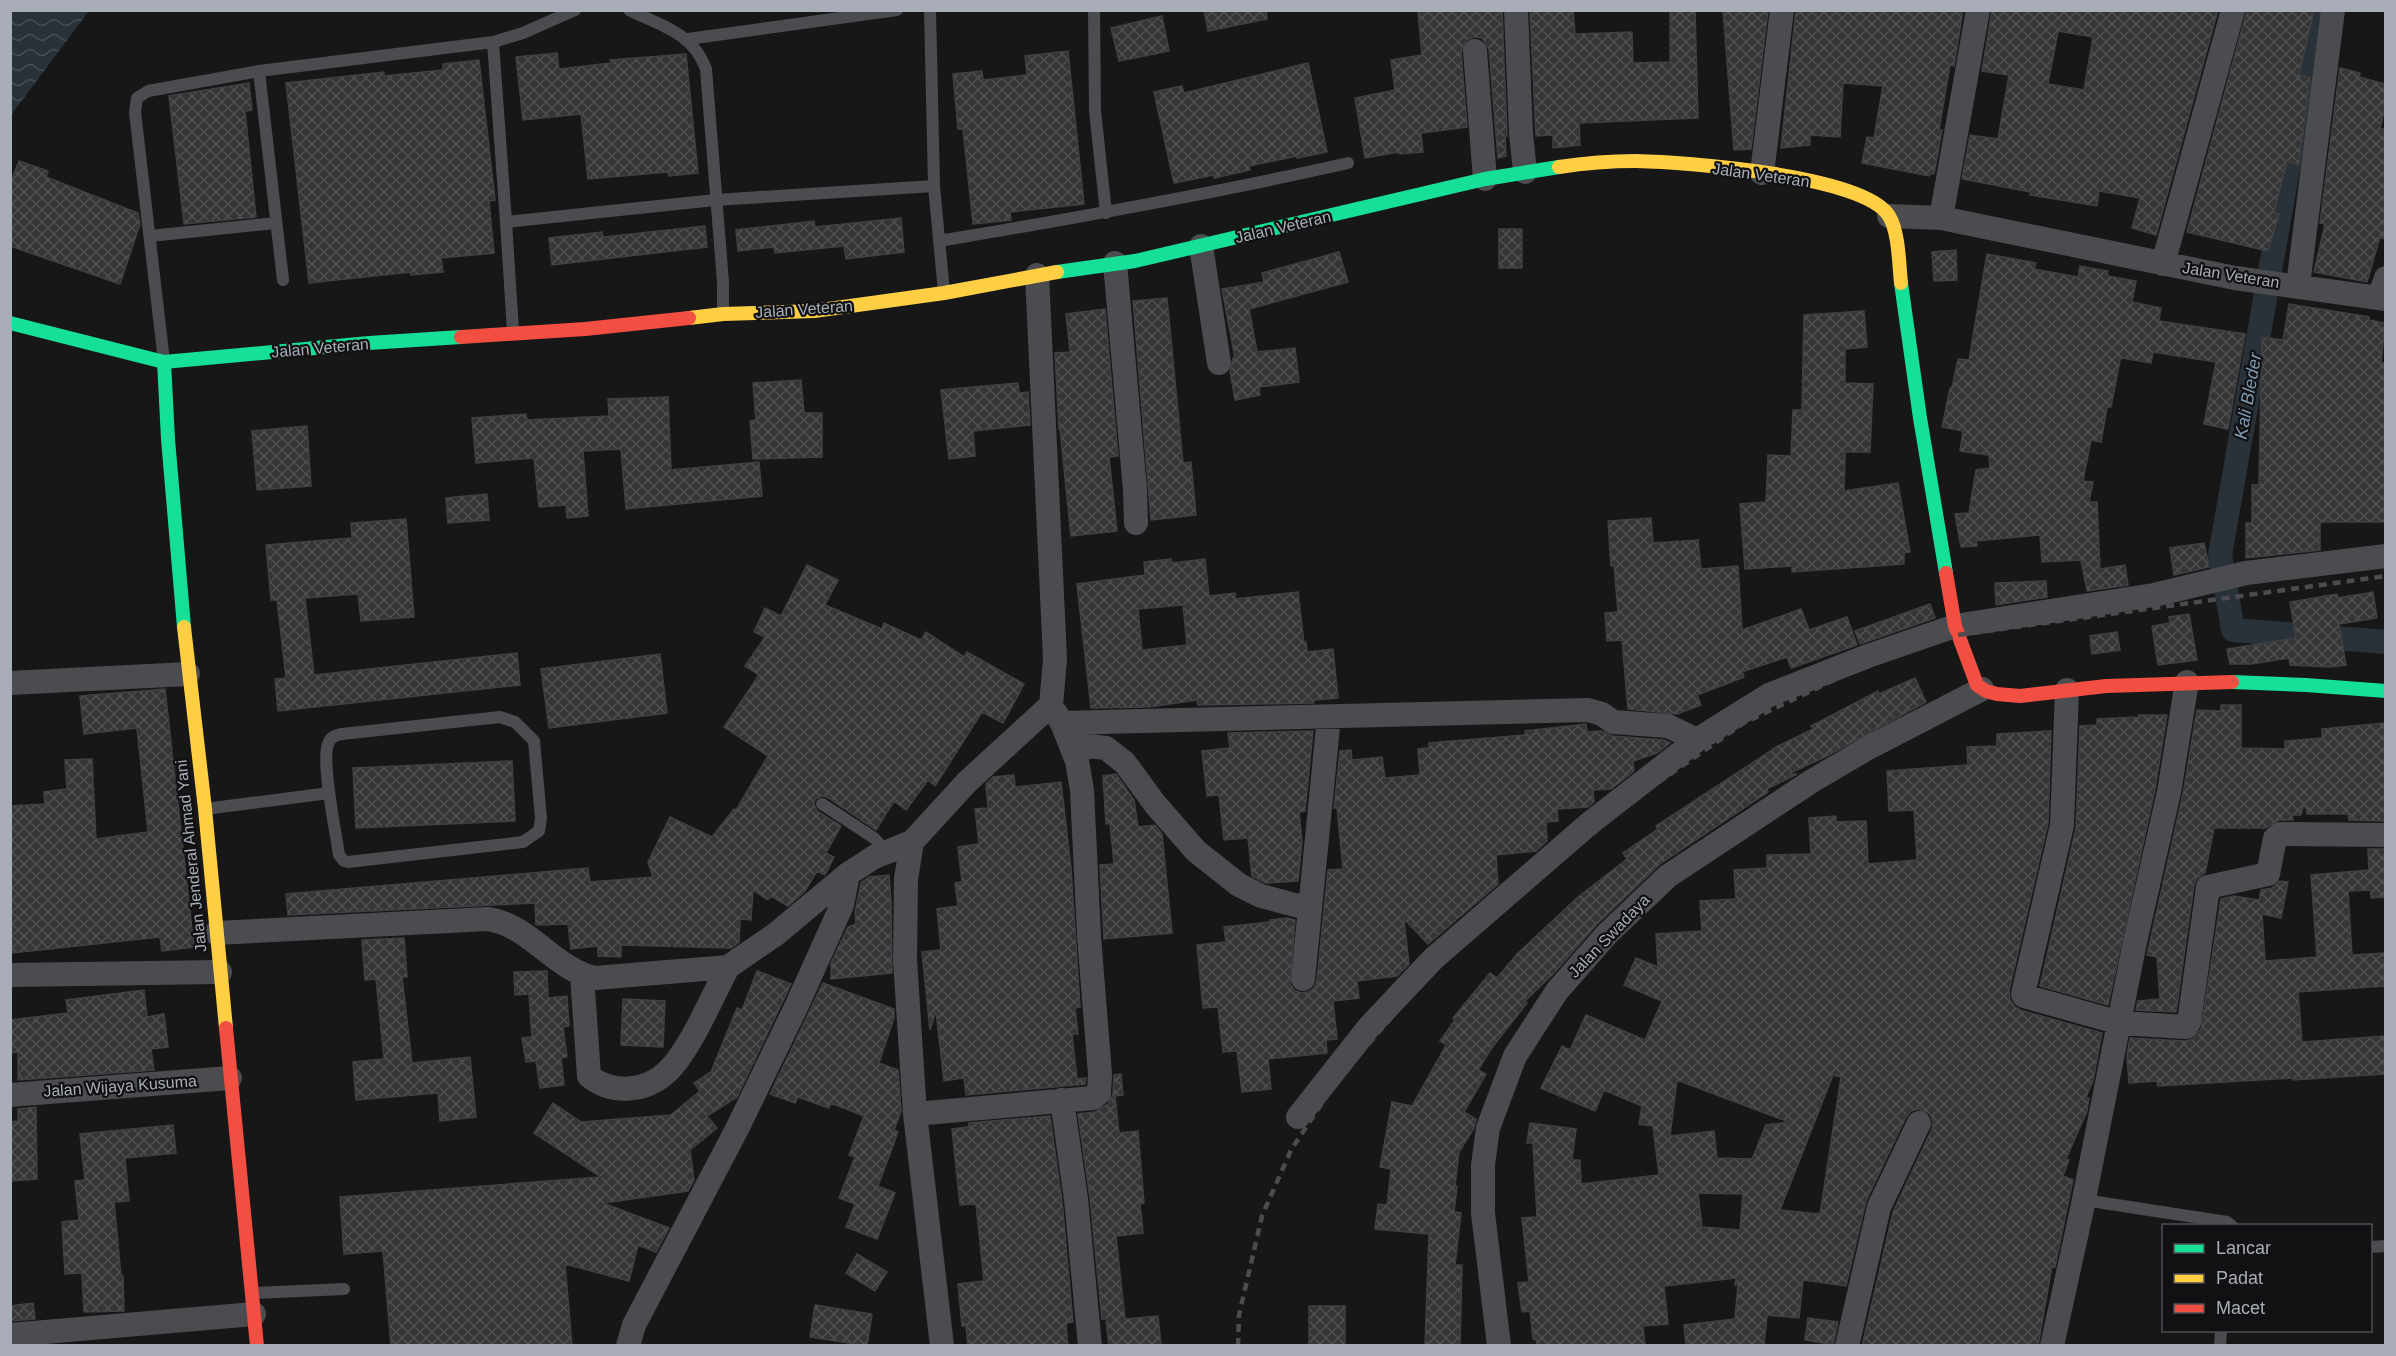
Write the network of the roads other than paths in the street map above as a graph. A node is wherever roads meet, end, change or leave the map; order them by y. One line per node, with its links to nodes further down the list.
1 (575, 10): 12 (lane)
2 (629, 10): 11 (lane)
3 (897, 10): 11 (lane)
4 (930, 10): 19 (lane)
5 (1094, 10): 21 (lane)
6 (1516, 10): 16 (street)
7 (1782, 10): 17 (street)
8 (1978, 10): 23 (street)
9 (2233, 10): 30 (street)
10 (2333, 10): 33 (street)
11 (688, 39): 20 (lane)
12 (493, 42): 14 (lane); 24 (lane)
13 (1475, 51): 18 (street)
14 (259, 71): 25 (lane); 26 (lane)
15 (1348, 163): 21 (lane)
16 (1525, 172): 17 (main road, Jalan Veteran); 18 (main road, Jalan Veteran)
17 (1762, 173): 22 (main road, Jalan Veteran)
18 (1485, 179): 28 (main road, Jalan Veteran)
19 (934, 186): 20 (lane); 27 (lane)
20 (715, 200): 24 (lane); 36 (lane)
21 (1106, 213): 27 (lane)
22 (1890, 216): 23 (street, Jalan Veteran); 43 (main road)
23 (1941, 218): 30 (street, Jalan Veteran)
24 (506, 222): 38 (lane)
25 (275, 223): 26 (lane); 32 (lane)
26 (150, 236): 39 (lane)
27 (939, 241): 35 (lane)
28 (1201, 246): 29 (main road, Jalan Veteran); 40 (street)
29 (1115, 264): 31 (main road, Jalan Veteran); 41 (street)
30 (2163, 264): 33 (street, Jalan Veteran)
31 (1037, 275): 35 (main road, Jalan Veteran); 51 (street)
32 (283, 280)
33 (2295, 285): 34 (street, Jalan Veteran)
34 (2383, 292)
35 (944, 293): 36 (main road, Jalan Veteran)
36 (723, 314): 38 (main road, Jalan Veteran)
37 (10, 323): 39 (main road, Jalan Veteran)
38 (513, 333): 39 (main road, Jalan Veteran)
39 (164, 362): 44 (main road, Jalan Jenderal Ahmad Yani)
40 (1219, 363)
41 (1136, 523)
42 (2385, 556): 43 (street)
43 (1955, 626): 47 (main road); 52 (street)
44 (188, 674): 46 (street); 55 (main road, Jalan Jenderal Ahmad Yani)
45 (2187, 682): 48 (main road); 49 (main road); 67 (street)
46 (10, 683)
47 (1982, 689): 48 (main road); 83 (street, Jalan Swadaya)
48 (2067, 690): 67 (street)
49 (2385, 691)
50 (1329, 717): 51 (street); 52 (street); 60 (street)
51 (1061, 724): 57 (street); 60 (street); 70 (street)
52 (1698, 740): 72 (street)
53 (329, 793): 53 (lane); 55 (lane)
54 (822, 804): 58 (lane)
55 (205, 809): 61 (main road, Jalan Jenderal Ahmad Yani)
56 (2385, 835): 67 (street)
57 (912, 842): 58 (street); 71 (street)
58 (886, 851): 59 (street)
59 (848, 874): 62 (street); 80 (street)
60 (1310, 909): 66 (street)
61 (216, 933): 63 (main road, Jalan Jenderal Ahmad Yani); 65 (street)
62 (728, 967): 65 (street); 65 (street)
63 (219, 972): 64 (street); 68 (main road, Jalan Jenderal Ahmad Yani)
64 (10, 975)
65 (582, 975)
66 (1303, 979)
67 (2120, 1023): 74 (street)
68 (230, 1078): 69 (street, Jalan Wijaya Kusuma); 77 (main road, Jalan Jenderal Ahmad Yani)
69 (10, 1095)
70 (1062, 1100): 71 (street); 82 (street)
71 (915, 1114): 81 (street)
72 (1298, 1118)
73 (1919, 1123): 84 (street)
74 (2084, 1200): 75 (lane); 85 (street)
75 (2230, 1224)
76 (344, 1289): 77 (lane)
77 (253, 1304): 78 (street); 79 (main road, Jalan Jenderal Ahmad Yani)
78 (10, 1335)
79 (257, 1346)
80 (628, 1346)
81 (942, 1346)
82 (1090, 1346)
83 (1499, 1346)
84 (1847, 1346)
85 (2052, 1346)

